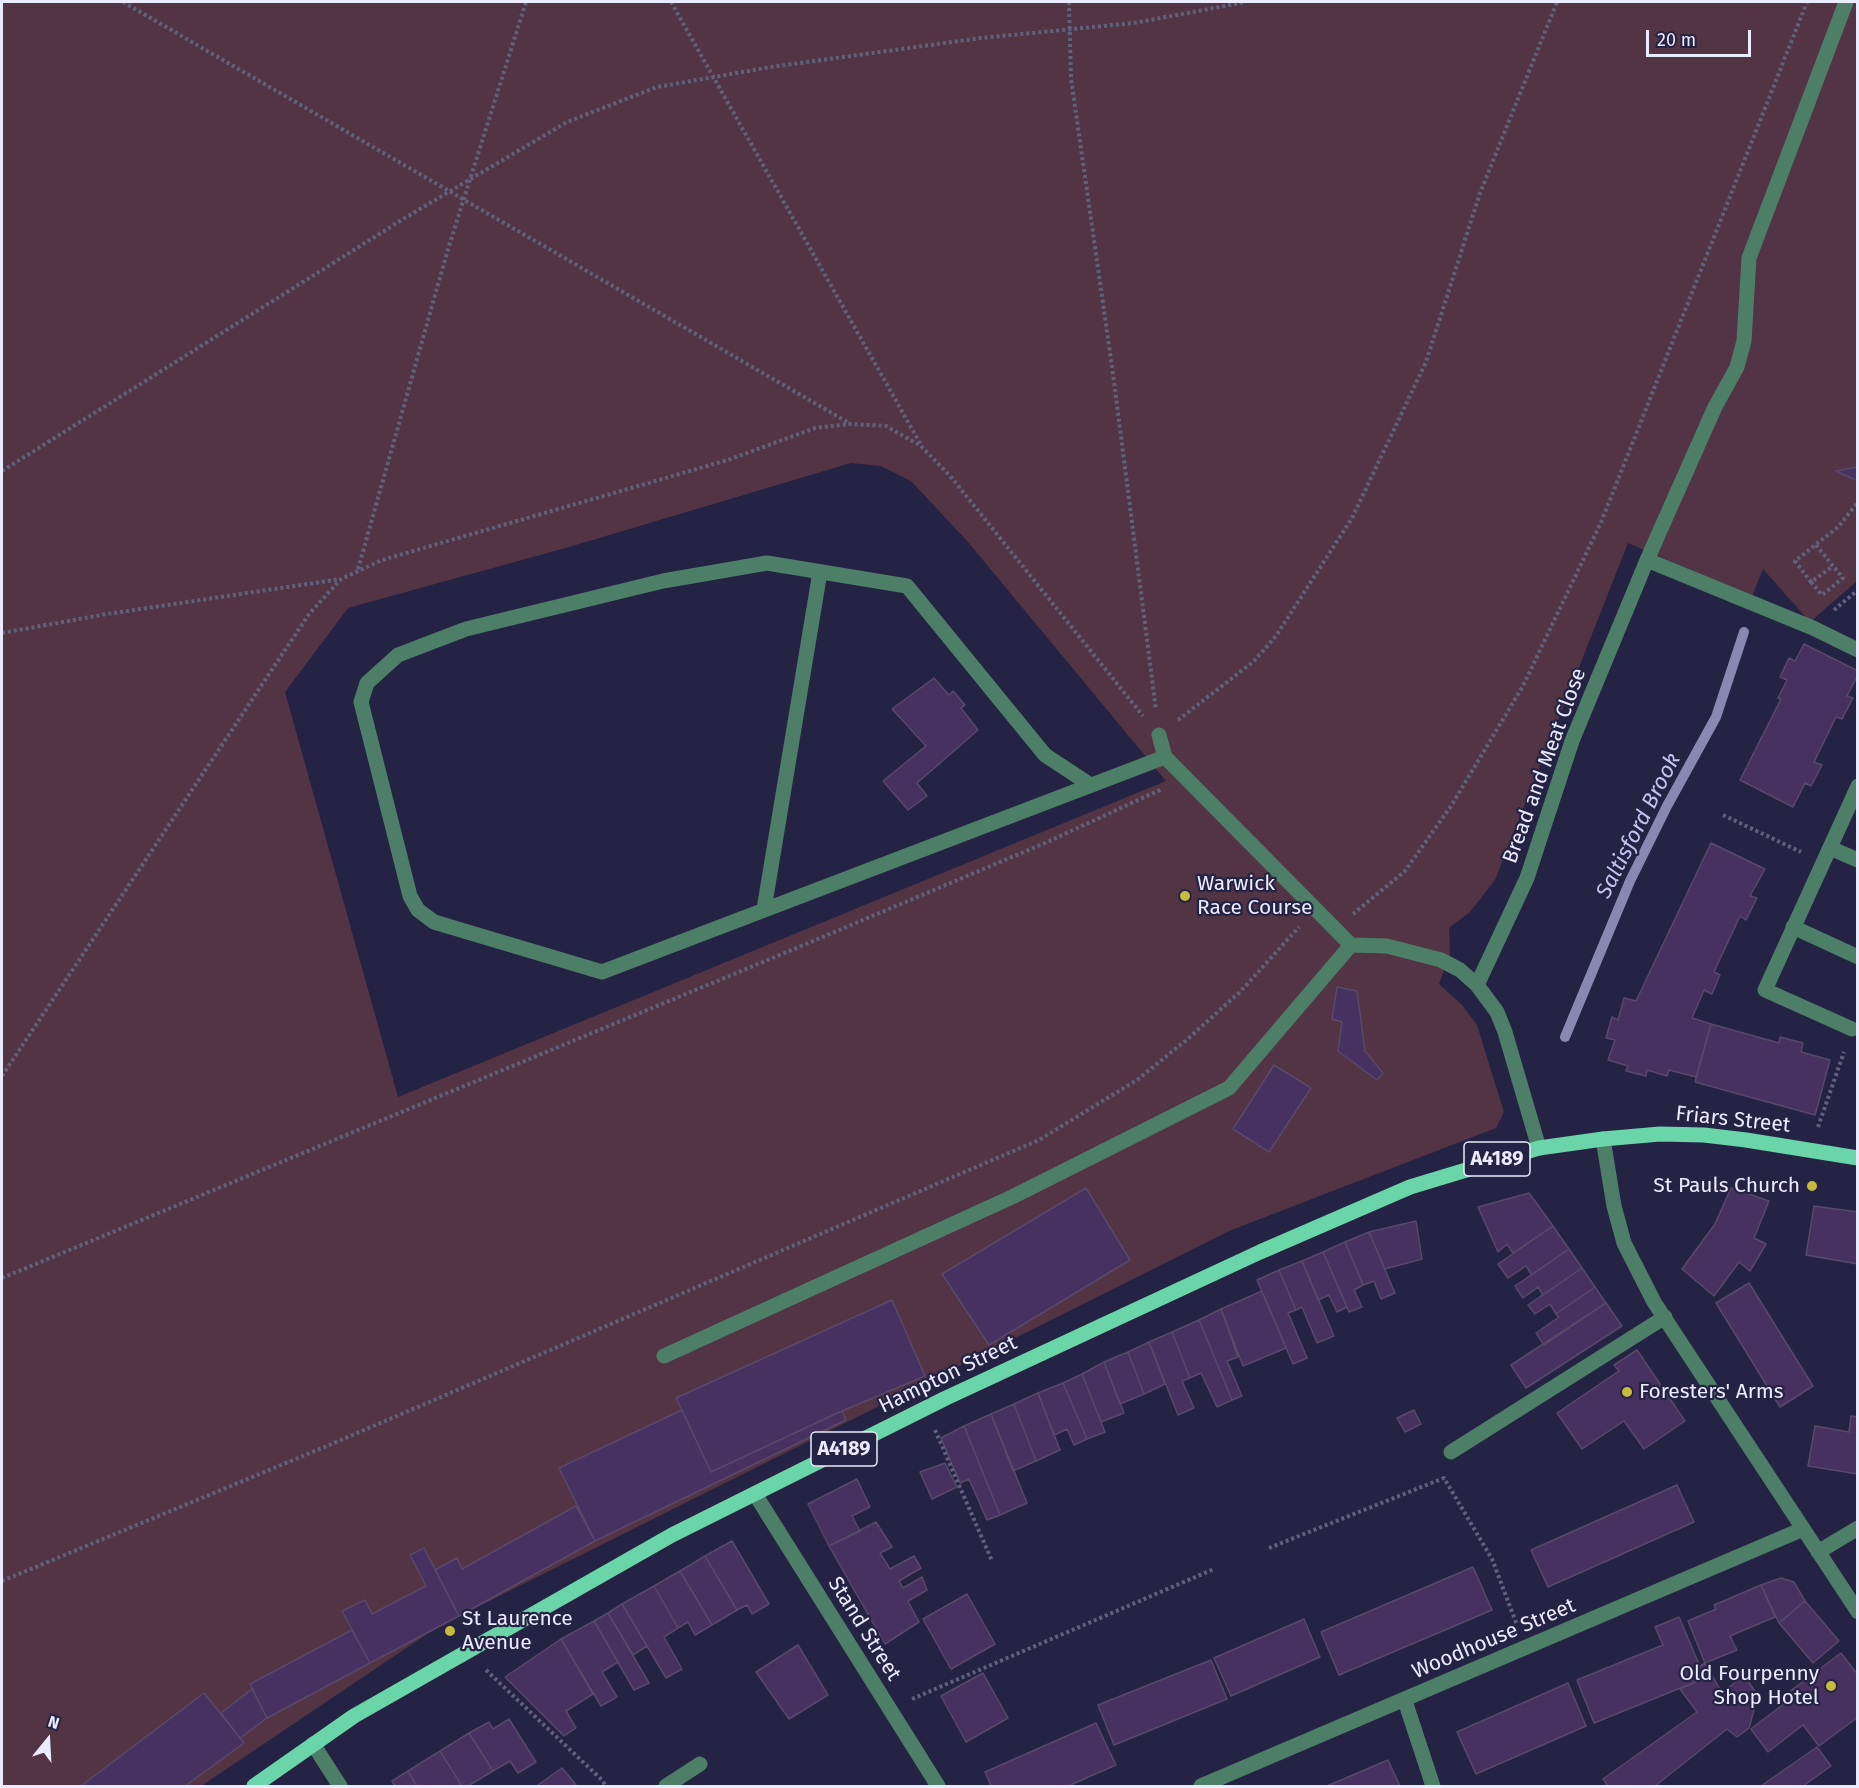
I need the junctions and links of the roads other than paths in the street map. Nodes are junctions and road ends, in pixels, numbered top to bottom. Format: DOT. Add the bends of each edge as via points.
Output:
graph roads {
  1 [pos="1846,2"];
  2 [pos="1647,560"];
  3 [pos="820,572"];
  4 [pos="1857,650"];
  5 [pos="1159,735"];
  6 [pos="1165,757"];
  7 [pos="1089,784"];
  8 [pos="1857,786"];
  9 [pos="1830,848"];
  10 [pos="1857,860"];
  11 [pos="764,909"];
  12 [pos="1793,927"];
  13 [pos="1351,945"];
  14 [pos="1857,957"];
  15 [pos="1478,985"];
  16 [pos="1852,1029"];
  17 [pos="1603,1138"];
  18 [pos="1539,1148"];
  19 [pos="1857,1158"];
  20 [pos="1665,1317"];
  21 [pos="664,1356"];
  22 [pos="1451,1452"];
  23 [pos="754,1494"];
  24 [pos="1857,1528"];
  25 [pos="1803,1529"];
  26 [pos="1818,1552"];
  27 [pos="1857,1612"];
  28 [pos="1405,1701"];
  29 [pos="313,1744"];
  30 [pos="700,1764"];
  31 [pos="254,1786"];
  32 [pos="340,1786"];
  33 [pos="666,1786"];
  34 [pos="938,1786"];
  35 [pos="1201,1786"];
  36 [pos="1433,1786"];
  1 -- 2 [label="street, Bread and Meat Close" via="1749,258 1740,359"];
  2 -- 4 [label="street"];
  2 -- 15 [label="street, Bread and Meat Close" via="1572,741 1527,878"];
  3 -- 7 [label="street" via="907,586 1045,755"];
  3 -- 11 [label="street"];
  3 -- 11 [label="street" via="767,563 663,581 466,629 398,655 367,682 361,702 410,896 418,910 434,922 602,972"];
  5 -- 6 [label="street"];
  6 -- 7 [label="street"];
  6 -- 13 [label="street"];
  7 -- 11 [label="street"];
  8 -- 9 [label="street"];
  9 -- 10 [label="street"];
  9 -- 12 [label="street"];
  12 -- 14 [label="street"];
  12 -- 16 [label="street" via="1765,990"];
  13 -- 15 [label="street" via="1387,946 1442,960"];
  13 -- 21 [label="street" via="1229,1088 1012,1197"];
  15 -- 18 [label="street" via="1497,1012"];
  17 -- 18 [label="main road, Hampton Street / A4189"];
  17 -- 19 [label="main road, Friars Street / A4189" via="1704,1135"];
  17 -- 20 [label="street" via="1624,1243"];
  18 -- 23 [label="main road, Hampton Street / A4189" via="1410,1187 1336,1218 926,1408"];
  20 -- 22 [label="street"];
  20 -- 25 [label="street"];
  23 -- 29 [label="main road, Hampton Street / A4189" via="672,1535 467,1651"];
  23 -- 34 [label="street, Stand Street"];
  24 -- 26 [label="street"];
  25 -- 26 [label="street"];
  25 -- 28 [label="street, Woodhouse Street"];
  26 -- 27 [label="street"];
  28 -- 35 [label="street, Woodhouse Street"];
  28 -- 36 [label="street"];
  29 -- 31 [label="main road, A4189"];
  29 -- 32 [label="street"];
  30 -- 33 [label="street"];
}
